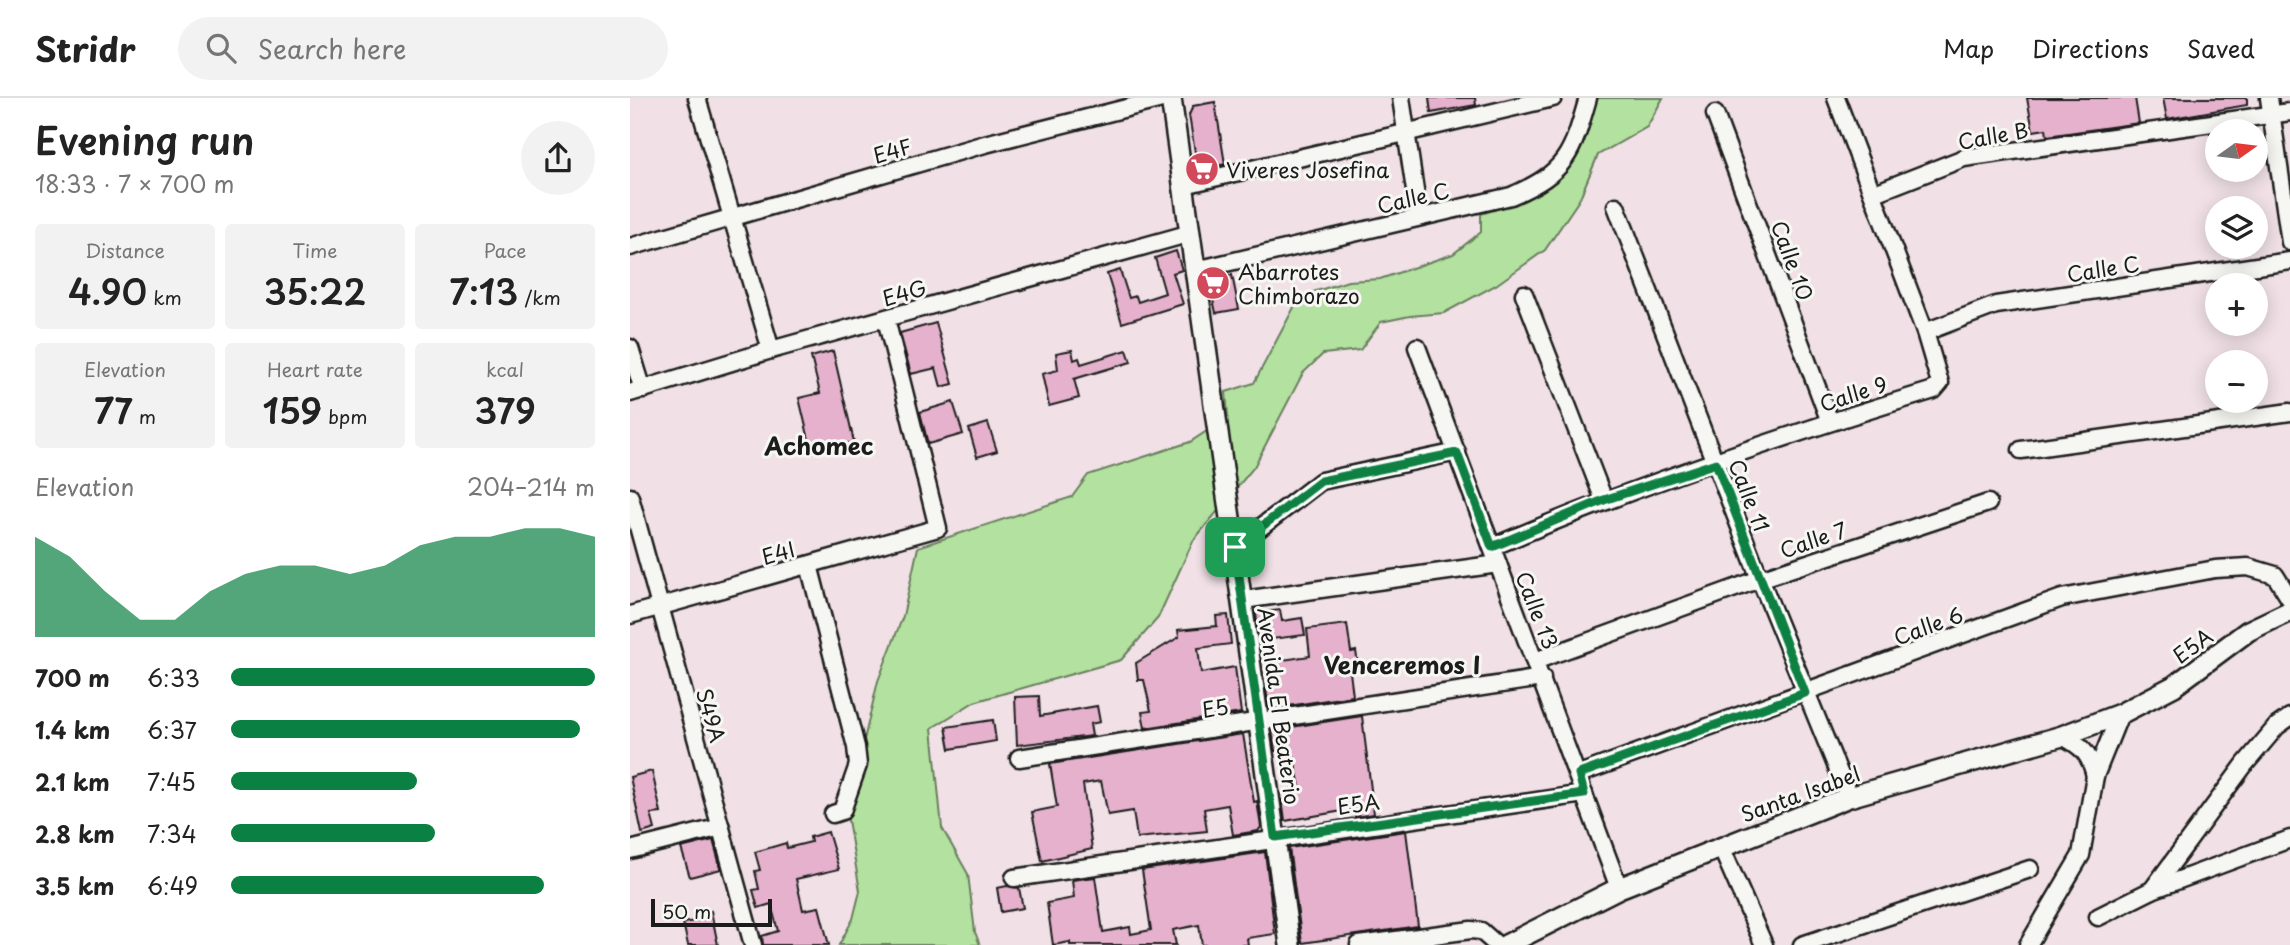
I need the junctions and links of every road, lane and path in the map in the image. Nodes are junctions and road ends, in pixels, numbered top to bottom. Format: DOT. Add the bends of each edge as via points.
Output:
graph roads {
  1 [pos="697,98"];
  2 [pos="1169,98"];
  3 [pos="1401,98"];
  4 [pos="1553,98"];
  5 [pos="1588,98"];
  6 [pos="1836,98"];
  7 [pos="2269,98"];
  8 [pos="2290,112"];
  9 [pos="1715,114"];
  10 [pos="2271,115"];
  11 [pos="1406,133"];
  12 [pos="1184,186"];
  13 [pos="1875,193"];
  14 [pos="1616,206"];
  15 [pos="731,218"];
  16 [pos="1419,218"];
  17 [pos="1191,233"];
  18 [pos="2290,242"];
  19 [pos="630,247"];
  20 [pos="2290,261"];
  21 [pos="1196,270"];
  22 [pos="1524,294"];
  23 [pos="886,319"];
  24 [pos="1926,332"];
  25 [pos="1418,347"];
  26 [pos="630,348"];
  27 [pos="771,350"];
  28 [pos="636,392"];
  29 [pos="2290,412"];
  30 [pos="1830,422"];
  31 [pos="2021,450"];
  32 [pos="1457,453"];
  33 [pos="1716,463"];
  34 [pos="630,497"];
  35 [pos="1604,500"];
  36 [pos="1988,503"];
  37 [pos="1235,547"];
  38 [pos="1492,547"];
  39 [pos="1499,564"];
  40 [pos="809,565"];
  41 [pos="1760,579"];
  42 [pos="2290,599"];
  43 [pos="1243,600"];
  44 [pos="658,608"];
  45 [pos="2290,611"];
  46 [pos="630,615"];
  47 [pos="1535,661"];
  48 [pos="1542,678"];
  49 [pos="1805,693"];
  50 [pos="2120,714"];
  51 [pos="2290,717"];
  52 [pos="1259,721"];
  53 [pos="2062,736"];
  54 [pos="1019,758"];
  55 [pos="1579,774"];
  56 [pos="2095,776"];
  57 [pos="1584,794"];
  58 [pos="1849,797"];
  59 [pos="833,814"];
  60 [pos="721,827"];
  61 [pos="1275,837"];
  62 [pos="2290,839"];
  63 [pos="1721,847"];
  64 [pos="630,850"];
  65 [pos="2030,869"];
  66 [pos="1014,878"];
  67 [pos="1619,888"];
  68 [pos="2152,890"];
  69 [pos="2098,917"];
  70 [pos="753,945"];
  71 [pos="1290,945"];
  72 [pos="1359,945"];
  73 [pos="1497,945"];
  74 [pos="1506,945"];
  75 [pos="1764,945"];
  76 [pos="1802,945"];
  77 [pos="2028,945"];
  1 -- 15 [label="street"];
  2 -- 12 [label="street, Avenida El Beaterio"];
  2 -- 15 [label="street, E4F" via="985,144"];
  3 -- 11 [label="street"];
  4 -- 11 [label="street"];
  5 -- 16 [label="street, Calle C" via="1574,147 1542,183 1511,196"];
  6 -- 13 [label="street, Calle 9"];
  7 -- 10 [label="street"];
  8 -- 10 [label="street, Calle B"];
  9 -- 30 [label="street, Calle 10"];
  10 -- 13 [label="street, Calle B" via="1964,158"];
  10 -- 18 [label="street"];
  11 -- 12 [label="street"];
  11 -- 16 [label="street"];
  12 -- 17 [label="street, Avenida El Beaterio"];
  13 -- 24 [label="street, Calle 9"];
  14 -- 33 [label="street, Calle 11"];
  15 -- 19 [label="street, E4F"];
  15 -- 27 [label="street"];
  16 -- 21 [label="street, Calle C"];
  17 -- 21 [label="street, Avenida El Beaterio"];
  17 -- 23 [label="street, E4G"];
  20 -- 24 [label="street, Calle C" via="1996,306"];
  21 -- 37 [label="street, Avenida El Beaterio"];
  22 -- 35 [label="street"];
  23 -- 27 [label="street, E4G"];
  23 -- 40 [label="street, E4I" via="938,528"];
  24 -- 30 [label="street, Calle 9" via="1940,383 1934,390"];
  25 -- 32 [label="street, Calle 13"];
  26 -- 28 [label="street"];
  27 -- 28 [label="street, E4G"];
  29 -- 31 [label="street"];
  30 -- 33 [label="street, Calle 9"];
  32 -- 37 [label="street" via="1321,481"];
  32 -- 38 [label="street, Calle 13"];
  33 -- 35 [label="street, Calle 9"];
  33 -- 41 [label="street, Calle 11"];
  34 -- 44 [label="street, S49A"];
  35 -- 38 [label="street, Calle 9"];
  36 -- 41 [label="street, Calle 7"];
  37 -- 43 [label="street, Avenida El Beaterio"];
  38 -- 39 [label="street, Calle 13"];
  39 -- 43 [label="street"];
  39 -- 47 [label="street, Calle 13"];
  40 -- 44 [label="street, E4I"];
  40 -- 59 [label="street" via="858,765 842,811"];
  41 -- 47 [label="street, Calle 7"];
  41 -- 49 [label="street, Calle 11"];
  42 -- 49 [label="street, Calle 6" via="2275,575 2248,567 2062,598"];
  43 -- 52 [label="street, Avenida El Beaterio"];
  44 -- 46 [label="street, E4I"];
  44 -- 60 [label="street, S49A"];
  45 -- 50 [label="street, E5A" via="2248,631 2174,687"];
  47 -- 48 [label="street, Calle 13"];
  48 -- 52 [label="street, E5"];
  48 -- 55 [label="street, Calle 13"];
  49 -- 55 [label="street, Calle 6"];
  49 -- 58 [label="street, Calle 11"];
  50 -- 53 [label="street, Santa Isabel"];
  50 -- 56 [label="street"];
  51 -- 68 [label="street" via="2245,764"];
  52 -- 54 [label="street, E5"];
  52 -- 61 [label="street, Avenida El Beaterio"];
  53 -- 56 [label="street" via="2091,757"];
  53 -- 58 [label="street, Santa Isabel"];
  55 -- 57 [label="street, Calle 13"];
  56 -- 77 [label="street" via="2081,855"];
  57 -- 61 [label="street, E5A"];
  57 -- 67 [label="street, Calle 13"];
  58 -- 63 [label="street, Santa Isabel"];
  60 -- 64 [label="street"];
  60 -- 70 [label="street, S49A"];
  61 -- 66 [label="street, E5A"];
  61 -- 71 [label="street, Avenida El Beaterio"];
  62 -- 68 [label="street"];
  63 -- 67 [label="street, Santa Isabel"];
  63 -- 75 [label="street"];
  65 -- 76 [label="street"];
  67 -- 74 [label="street, Santa Isabel"];
  68 -- 69 [label="street"];
  72 -- 73 [label="street" via="1471,930 1481,931"];
}
